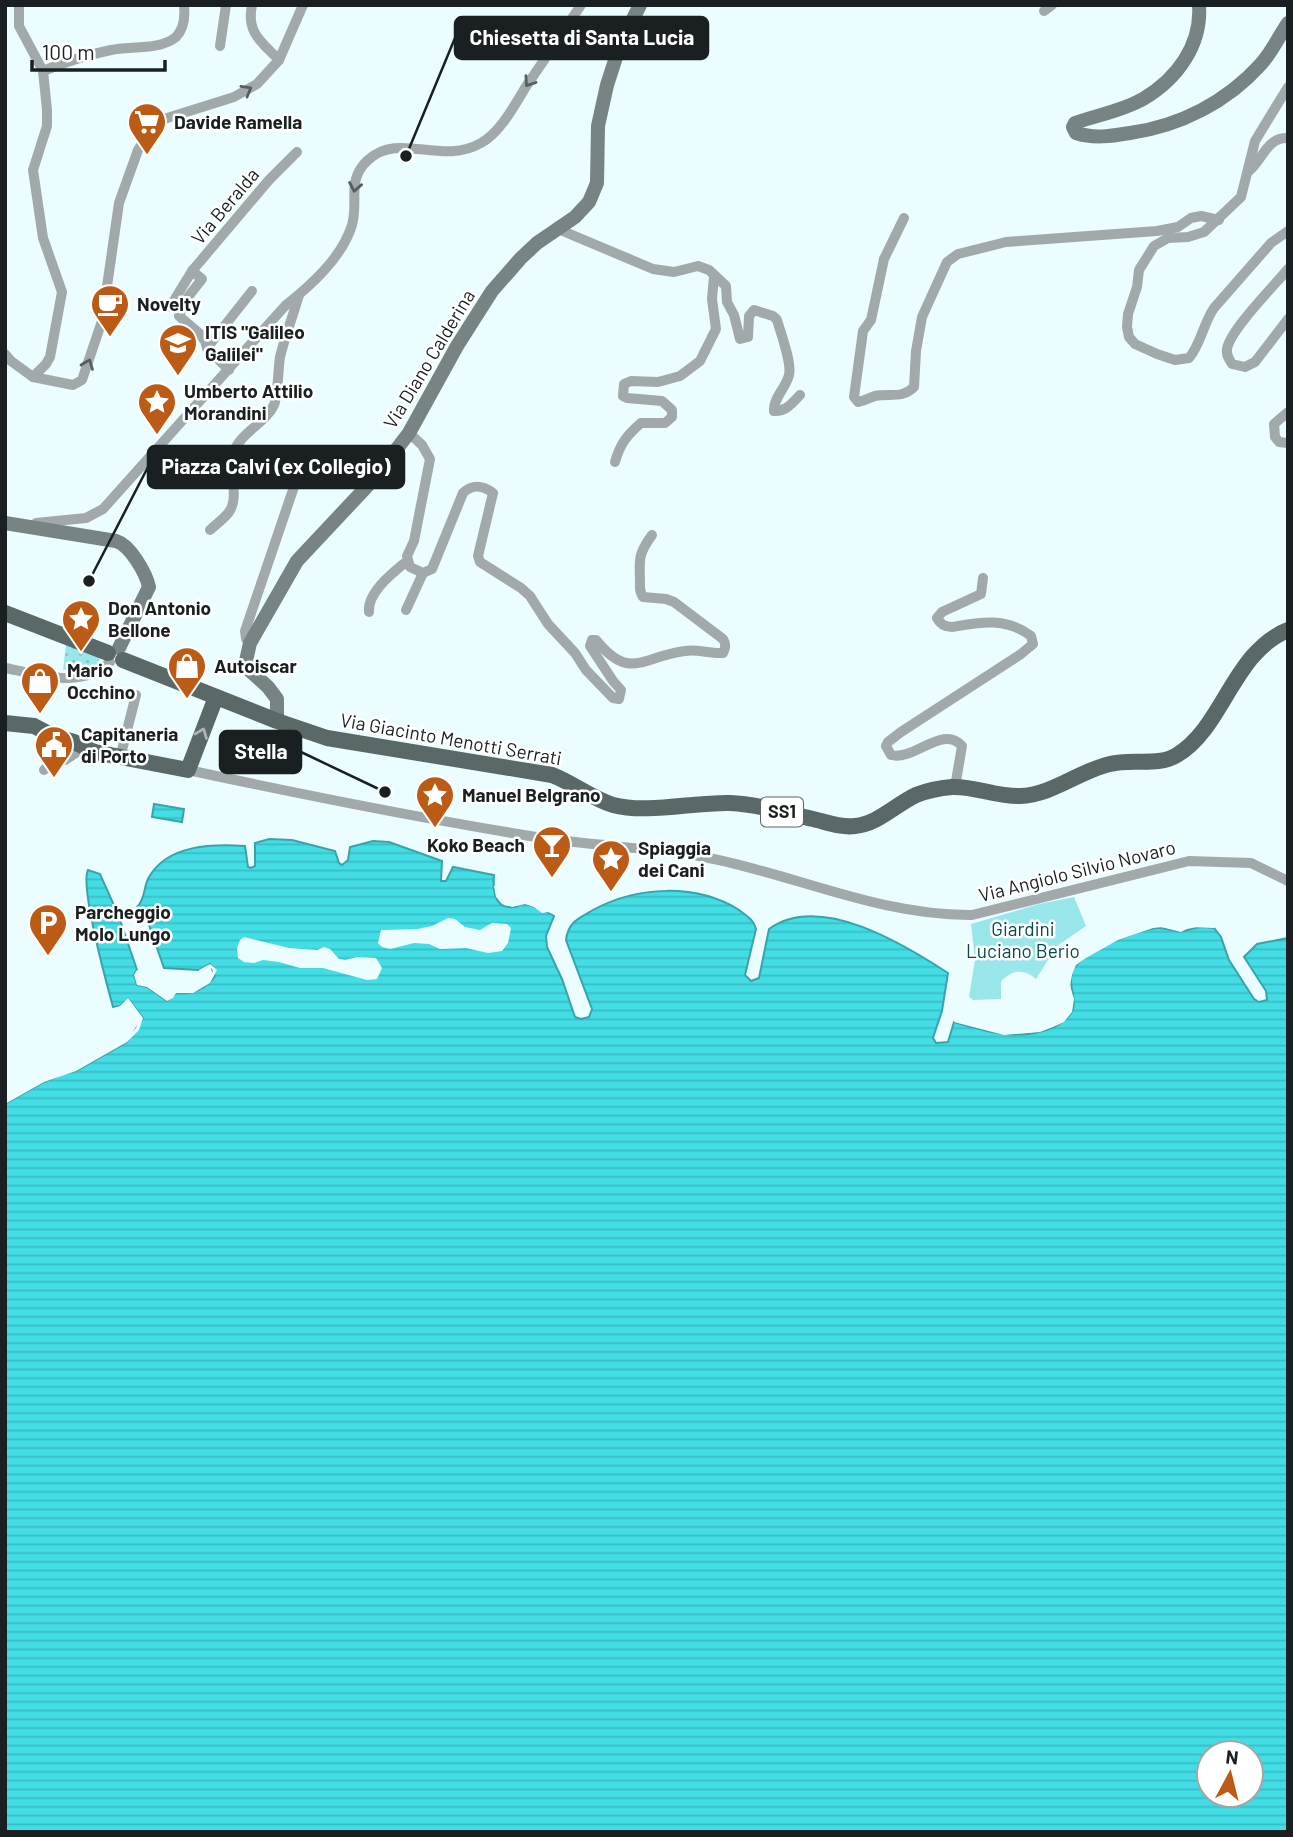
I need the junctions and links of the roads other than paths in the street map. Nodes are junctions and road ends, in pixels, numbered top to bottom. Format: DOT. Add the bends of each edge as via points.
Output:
graph roads {
  1 [pos="19,5"];
  2 [pos="184,5"];
  3 [pos="226,5"];
  4 [pos="252,5"];
  5 [pos="303,5"];
  6 [pos="581,5"];
  7 [pos="640,5"];
  8 [pos="1199,5"];
  9 [pos="1288,23"];
  10 [pos="220,46"];
  11 [pos="279,61"];
  12 [pos="43,71"];
  13 [pos="1288,87"];
  14 [pos="1288,138"];
  15 [pos="297,152"];
  16 [pos="1248,172"];
  17 [pos="904,218"];
  18 [pos="1219,220"];
  19 [pos="558,229"];
  20 [pos="1288,231"];
  21 [pos="1288,269"];
  22 [pos="192,271"];
  23 [pos="715,277"];
  24 [pos="252,291"];
  25 [pos="299,295"];
  26 [pos="170,307"];
  27 [pos="1288,320"];
  28 [pos="206,348"];
  29 [pos="5,354"];
  30 [pos="229,370"];
  31 [pos="37,374"];
  32 [pos="800,395"];
  33 [pos="1288,412"];
  34 [pos="409,433"];
  35 [pos="1288,443"];
  36 [pos="615,462"];
  37 [pos="297,478"];
  38 [pos="5,523"];
  39 [pos="27,526"];
  40 [pos="210,530"];
  41 [pos="652,535"];
  42 [pos="407,561"];
  43 [pos="423,573"];
  44 [pos="983,578"];
  45 [pos="407,611"];
  46 [pos="5,612"];
  47 [pos="369,612"];
  48 [pos="1288,630"];
  49 [pos="250,643"];
  50 [pos="115,656"];
  51 [pos="5,667"];
  52 [pos="136,695"];
  53 [pos="216,696"];
  54 [pos="276,721"];
  55 [pos="5,723"];
  56 [pos="53,737"];
  57 [pos="85,747"];
  58 [pos="120,758"];
  59 [pos="53,761"];
  60 [pos="44,770"];
  61 [pos="188,770"];
  62 [pos="955,787"];
  63 [pos="1288,881"];
  1 -- 12 [label="street" via="19,26"];
  2 -- 12 [label="street" via="185,15 175,38 68,60"];
  3 -- 10 [label="street"];
  4 -- 11 [label="street" via="251,29"];
  5 -- 11 [label="street"];
  6 -- 25 [label="street, one-way" via="488,139 446,152 395,147 369,159 355,182 350,229 319,278"];
  7 -- 19 [label="main road, Via Diano Calderina" via="607,85 598,126 597,183 589,202"];
  8 -- 9 [label="main road" via="1194,45 1179,70 1142,99 1075,123 1076,133 1104,137 1143,131 1199,114 1264,62"];
  31 -- 11 [label="street, one-way" via="73,385 82,380 102,321 119,203 133,161 149,133 164,119 249,89"];
  12 -- 31 [label="street" via="47,126 36,157 34,183 43,238 62,292 50,357"];
  13 -- 16 [label="street" via="1255,141"];
  14 -- 16 [label="street" via="1271,141"];
  15 -- 22 [label="street, Via Beralda"];
  16 -- 18 [label="street" via="1241,197"];
  17 -- 18 [label="street" via="884,259 871,320 863,331 854,397 858,402 906,394 914,387 922,317 947,262 958,254 1006,242 1157,231 1201,216"];
  18 -- 20 [label="street" via="1204,232 1168,238 1154,246 1139,271 1128,314 1126,327 1135,344 1175,360 1189,358 1214,308 1271,243"];
  19 -- 23 [label="street" via="653,269 674,272 698,265"];
  19 -- 34 [label="main road, Via Diano Calderina" via="521,258 492,291"];
  21 -- 27 [label="street" via="1234,333 1227,347 1233,364 1245,368 1255,362"];
  22 -- 26 [label="street"];
  22 -- 28 [label="street, Via Beralda" via="202,279 179,316 198,332"];
  23 -- 32 [label="street" via="726,286 740,339 748,337 749,316 754,310 777,320 790,372 775,411 789,407"];
  23 -- 36 [label="street" via="716,329 701,361 680,376 624,384 623,396 662,401 672,410 672,417 665,423 641,423 625,437"];
  24 -- 28 [label="street"];
  25 -- 30 [label="street"];
  25 -- 40 [label="street" via="280,359 274,404 233,454 234,504"];
  28 -- 30 [label="street, Via Beralda"];
  29 -- 31 [label="street"];
  30 -- 39 [label="street" via="103,509 86,518"];
  33 -- 35 [label="street" via="1274,424 1275,437"];
  34 -- 42 [label="street" via="430,458"];
  34 -- 49 [label="main road, Via Diano Calderina" via="372,481 297,561"];
  37 -- 49 [label="street" via="245,631"];
  38 -- 39 [label="main road"];
  39 -- 50 [label="main road" via="125,545 149,587"];
  41 -- 43 [label="street" via="638,560 643,597 674,602 723,639 725,649 723,653 665,653 643,664 626,663 610,657 592,640 590,646 599,662 621,690 619,698 613,698 586,670 530,596 478,558 493,493 487,489 470,487 463,494 434,565"];
  42 -- 43 [label="street"];
  42 -- 47 [label="street" via="376,592"];
  43 -- 45 [label="street"];
  44 -- 62 [label="street" via="981,594 942,612 939,622 946,627 986,621 1009,624 1031,636 1033,644 886,746 891,755 902,756 943,739 956,740 962,746"];
  46 -- 50 [label="main road, SS1"];
  48 -- 62 [label="main road, Via Giacinto Menotti Serrati / SS1" via="1262,645 1199,735 1174,757 1112,763 1044,792 1022,796"];
  49 -- 54 [label="main road" via="248,669 277,699"];
  50 -- 51 [label="street" via="88,676 50,678"];
  50 -- 53 [label="main road, Via Giacinto Menotti Serrati / SS1"];
  52 -- 58 [label="street"];
  53 -- 54 [label="main road, Via Giacinto Menotti Serrati / SS1"];
  61 -- 53 [label="main road, one-way"];
  54 -- 62 [label="main road, Via Giacinto Menotti Serrati / SS1" via="327,738 552,775 616,806 731,803 855,827 917,795"];
  55 -- 56 [label="main road" via="34,726"];
  56 -- 57 [label="main road"];
  56 -- 59 [label="street"];
  57 -- 58 [label="main road"];
  57 -- 59 [label="street" via="65,760"];
  58 -- 61 [label="main road"];
  59 -- 60 [label="street"];
  61 -- 63 [label="street, Via Angiolo Silvio Novaro" via="538,837 705,857 939,915 972,915 1189,861 1251,863"];
}
